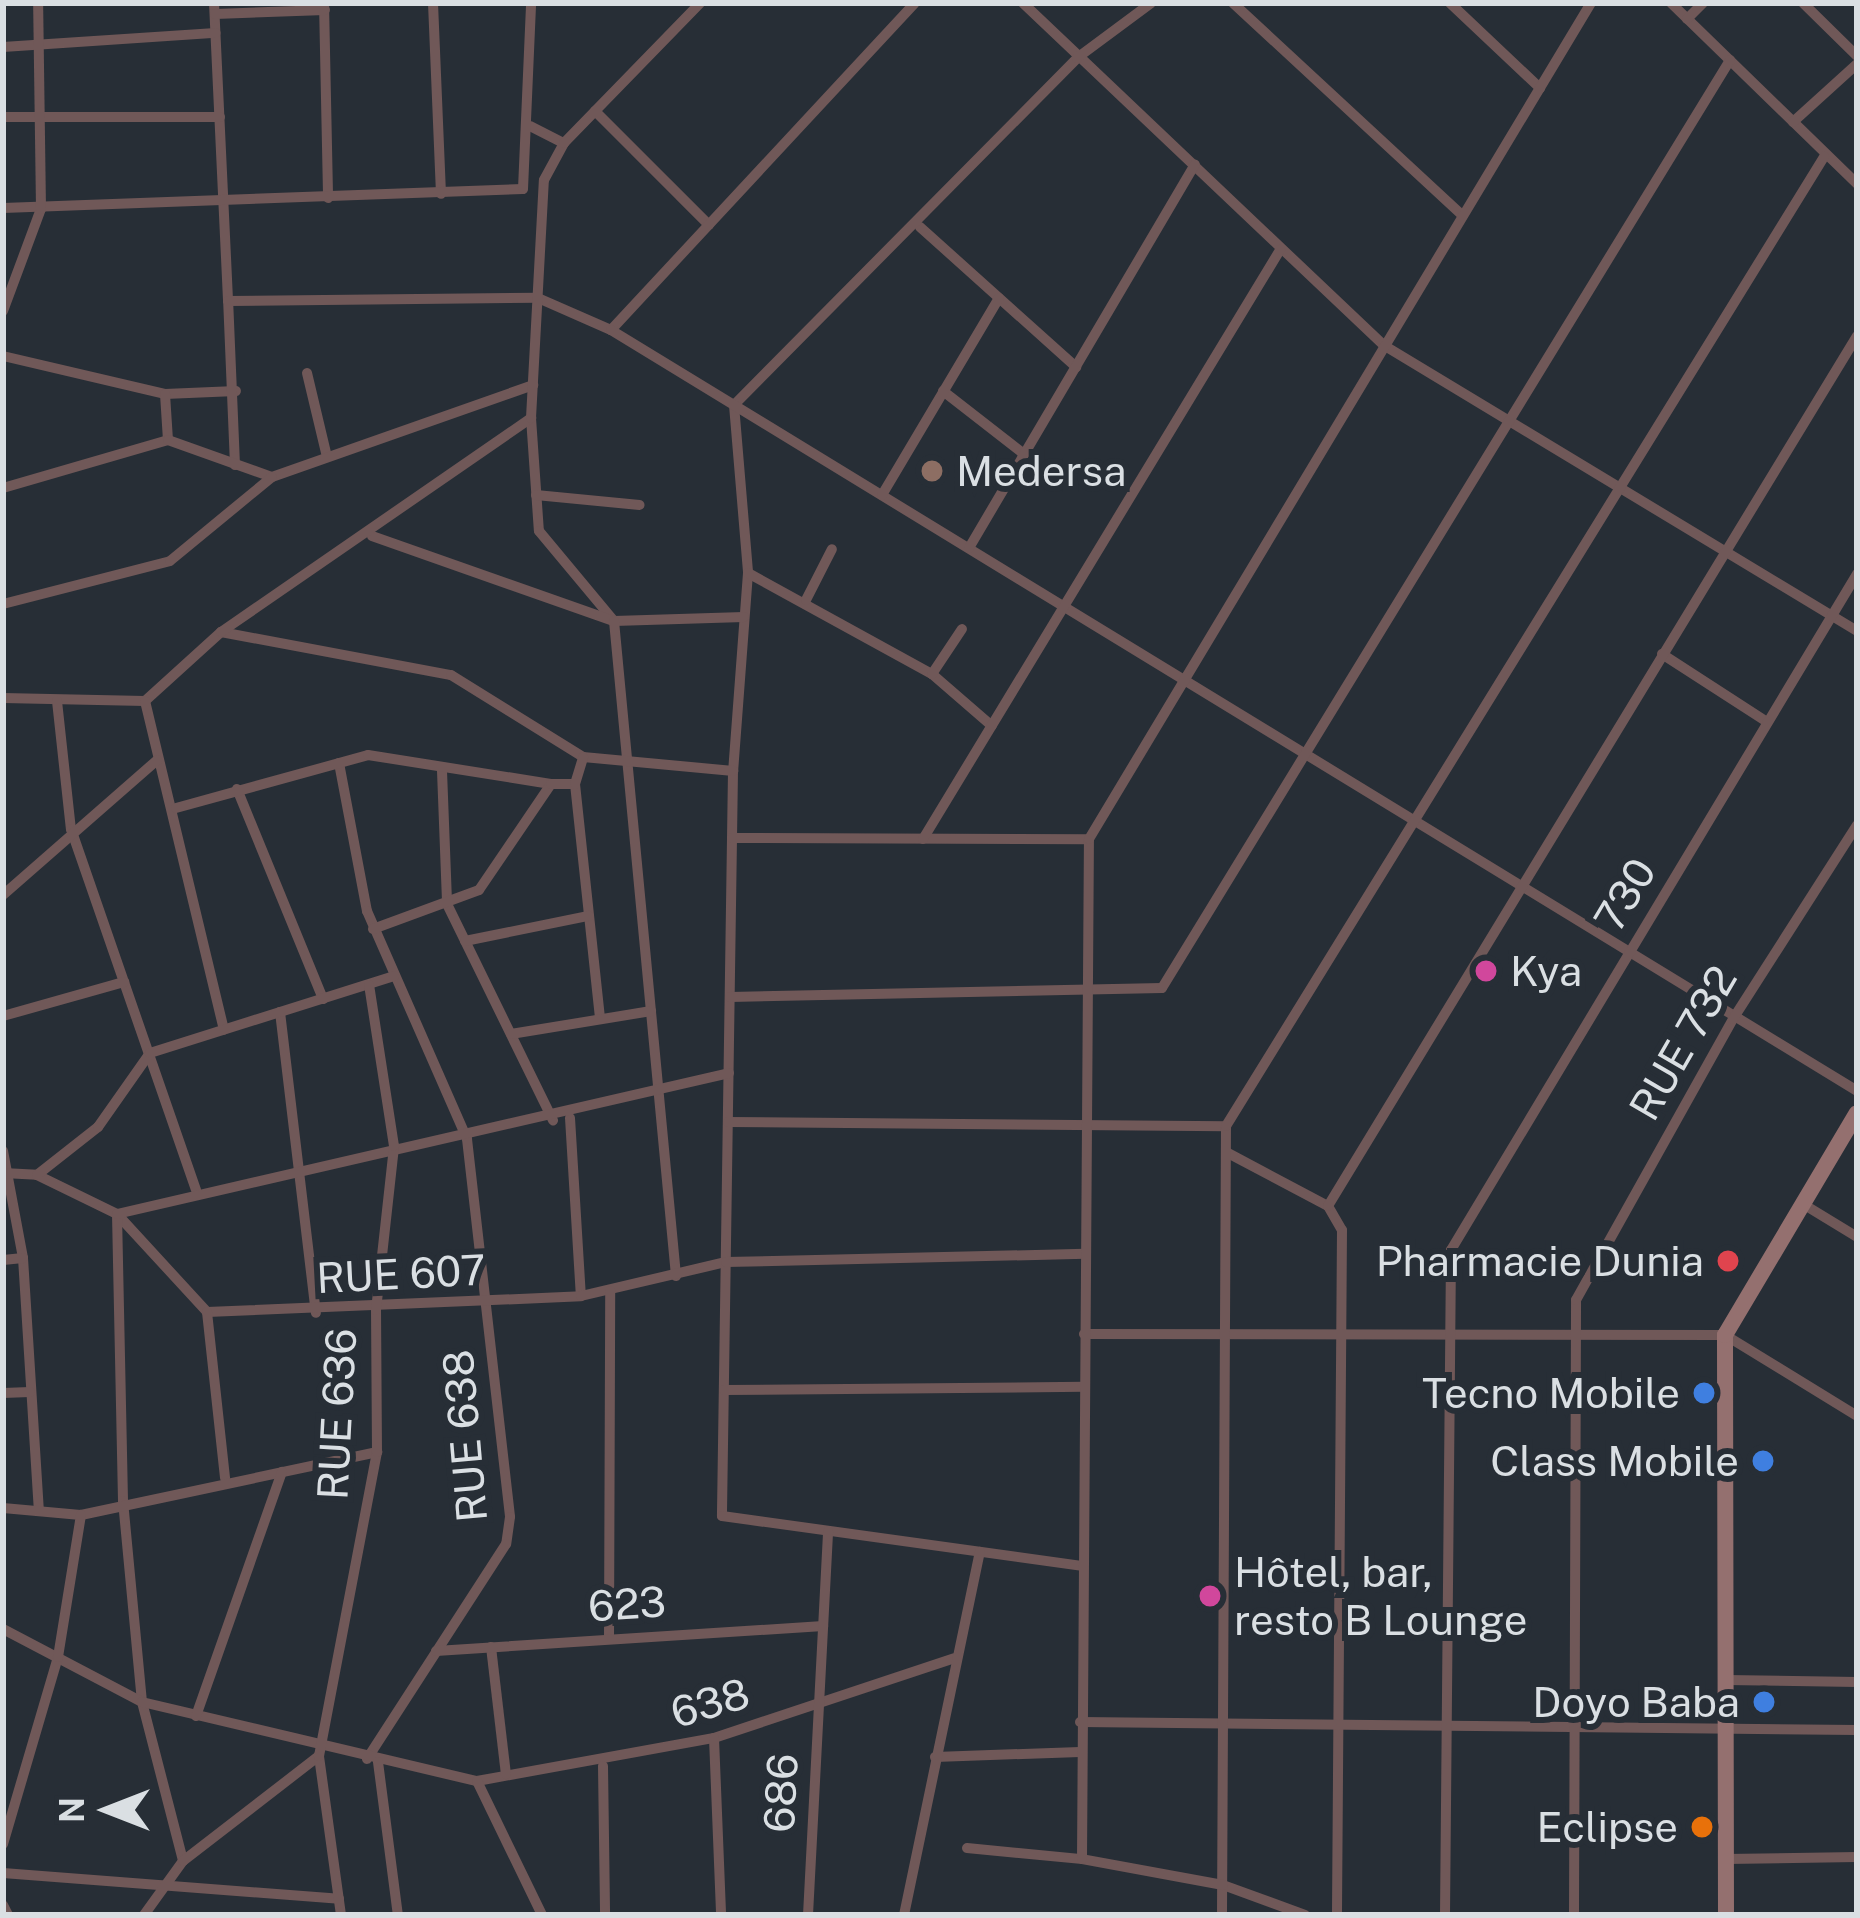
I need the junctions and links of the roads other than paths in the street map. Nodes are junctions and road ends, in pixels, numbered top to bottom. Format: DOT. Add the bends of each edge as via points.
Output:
graph roads {
  1 [pos="38,3"];
  2 [pos="433,3"];
  3 [pos="700,3"];
  4 [pos="915,3"];
  5 [pos="1023,3"];
  6 [pos="1151,3"];
  7 [pos="1233,3"];
  8 [pos="1450,3"];
  9 [pos="1591,3"];
  10 [pos="1671,3"];
  11 [pos="1703,3"];
  12 [pos="1803,3"];
  13 [pos="534,6"];
  14 [pos="325,7"];
  15 [pos="215,9"];
  16 [pos="1687,19"];
  17 [pos="216,33"];
  18 [pos="41,44"];
  19 [pos="3,47"];
  20 [pos="1077,58"];
  21 [pos="1730,60"];
  22 [pos="1857,60"];
  23 [pos="1540,88"];
  24 [pos="595,111"];
  25 [pos="3,117"];
  26 [pos="42,118"];
  27 [pos="220,118"];
  28 [pos="1793,122"];
  29 [pos="530,125"];
  30 [pos="564,143"];
  31 [pos="1824,157"];
  32 [pos="1195,165"];
  33 [pos="1857,184"];
  34 [pos="441,194"];
  35 [pos="328,198"];
  36 [pos="223,202"];
  37 [pos="3,208"];
  38 [pos="41,209"];
  39 [pos="1463,216"];
  40 [pos="710,225"];
  41 [pos="920,226"];
  42 [pos="1280,250"];
  43 [pos="538,298"];
  44 [pos="999,298"];
  45 [pos="227,302"];
  46 [pos="3,311"];
  47 [pos="611,330"];
  48 [pos="1857,336"];
  49 [pos="1385,346"];
  50 [pos="3,356"];
  51 [pos="1076,367"];
  52 [pos="307,373"];
  53 [pos="533,385"];
  54 [pos="236,391"];
  55 [pos="943,392"];
  56 [pos="165,394"];
  57 [pos="734,405"];
  58 [pos="531,418"];
  59 [pos="1509,423"];
  60 [pos="168,440"];
  61 [pos="1024,454"];
  62 [pos="327,457"];
  63 [pos="236,464"];
  64 [pos="272,477"];
  65 [pos="3,488"];
  66 [pos="1620,488"];
  67 [pos="536,495"];
  68 [pos="882,495"];
  69 [pos="640,505"];
  70 [pos="372,536"];
  71 [pos="969,548"];
  72 [pos="832,549"];
  73 [pos="1725,551"];
  74 [pos="748,573"];
  75 [pos="1857,574"];
  76 [pos="806,600"];
  77 [pos="3,604"];
  78 [pos="1064,606"];
  79 [pos="1831,615"];
  80 [pos="744,617"];
  81 [pos="614,621"];
  82 [pos="962,629"];
  83 [pos="1857,631"];
  84 [pos="221,632"];
  85 [pos="1662,654"];
  86 [pos="932,674"];
  87 [pos="1185,680"];
  88 [pos="3,698"];
  89 [pos="57,701"];
  90 [pos="145,701"];
  91 [pos="1767,722"];
  92 [pos="992,726"];
  93 [pos="1306,754"];
  94 [pos="583,757"];
  95 [pos="157,760"];
  96 [pos="339,763"];
  97 [pos="633,769"];
  98 [pos="442,771"];
  99 [pos="733,771"];
  100 [pos="551,784"];
  101 [pos="575,784"];
  102 [pos="237,789"];
  103 [pos="176,808"];
  104 [pos="1414,820"];
  105 [pos="1857,825"];
  106 [pos="71,829"];
  107 [pos="732,838"];
  108 [pos="923,838"];
  109 [pos="1089,839"];
  110 [pos="1522,886"];
  111 [pos="5,890"];
  112 [pos="447,904"];
  113 [pos="588,916"];
  114 [pos="373,928"];
  115 [pos="465,941"];
  116 [pos="1630,952"];
  117 [pos="394,976"];
  118 [pos="124,982"];
  119 [pos="369,985"];
  120 [pos="730,997"];
  121 [pos="1088,997"];
  122 [pos="323,999"];
  123 [pos="651,1011"];
  124 [pos="280,1012"];
  125 [pos="3,1016"];
  126 [pos="600,1017"];
  127 [pos="1732,1019"];
  128 [pos="224,1030"];
  129 [pos="511,1034"];
  130 [pos="150,1053"];
  131 [pos="729,1072"];
  132 [pos="1857,1091"];
  133 [pos="658,1096"];
  134 [pos="1857,1113"];
  135 [pos="570,1118"];
  136 [pos="553,1120"];
  137 [pos="728,1121"];
  138 [pos="1087,1124"];
  139 [pos="1226,1126"];
  140 [pos="467,1139"];
  141 [pos="394,1146"];
  142 [pos="3,1151"];
  143 [pos="1226,1151"];
  144 [pos="296,1166"];
  145 [pos="8,1174"];
  146 [pos="37,1175"];
  147 [pos="196,1190"];
  148 [pos="1803,1204"];
  149 [pos="1328,1206"];
  150 [pos="117,1214"];
  151 [pos="1857,1238"];
  152 [pos="1085,1254"];
  153 [pos="23,1258"];
  154 [pos="3,1259"];
  155 [pos="726,1262"];
  156 [pos="676,1276"];
  157 [pos="610,1291"];
  158 [pos="581,1296"];
  159 [pos="486,1304"];
  160 [pos="376,1310"];
  161 [pos="208,1312"];
  162 [pos="316,1313"];
  163 [pos="1084,1334"];
  164 [pos="1226,1334"];
  165 [pos="1340,1334"];
  166 [pos="1450,1334"];
  167 [pos="1576,1334"];
  168 [pos="1725,1335"];
  169 [pos="1084,1387"];
  170 [pos="724,1390"];
  171 [pos="31,1392"];
  172 [pos="3,1393"];
  173 [pos="1857,1416"];
  174 [pos="377,1452"];
  175 [pos="282,1472"];
  176 [pos="225,1478"];
  177 [pos="123,1501"];
  178 [pos="3,1508"];
  179 [pos="39,1510"];
  180 [pos="81,1515"];
  181 [pos="828,1532"];
  182 [pos="980,1552"];
  183 [pos="1082,1566"];
  184 [pos="824,1626"];
  185 [pos="3,1630"];
  186 [pos="609,1637"];
  187 [pos="491,1647"];
  188 [pos="436,1652"];
  189 [pos="58,1657"];
  190 [pos="954,1658"];
  191 [pos="1726,1680"];
  192 [pos="1857,1682"];
  193 [pos="142,1702"];
  194 [pos="820,1706"];
  195 [pos="196,1716"];
  196 [pos="1080,1722"];
  197 [pos="1225,1724"];
  198 [pos="1338,1724"];
  199 [pos="1447,1726"];
  200 [pos="1575,1727"];
  201 [pos="1725,1729"];
  202 [pos="1857,1730"];
  203 [pos="714,1738"];
  204 [pos="321,1752"];
  205 [pos="1080,1752"];
  206 [pos="935,1757"];
  207 [pos="373,1761"];
  208 [pos="604,1766"];
  209 [pos="506,1774"];
  210 [pos="477,1781"];
  211 [pos="3,1844"];
  212 [pos="967,1848"];
  213 [pos="1857,1857"];
  214 [pos="1082,1859"];
  215 [pos="1726,1859"];
  216 [pos="183,1861"];
  217 [pos="3,1873"];
  218 [pos="1223,1885"];
  219 [pos="163,1888"];
  220 [pos="339,1898"];
  221 [pos="3,1906"];
  222 [pos="8,1915"];
  223 [pos="144,1915"];
  224 [pos="341,1915"];
  225 [pos="398,1915"];
  226 [pos="542,1915"];
  227 [pos="605,1915"];
  228 [pos="721,1915"];
  229 [pos="808,1915"];
  230 [pos="904,1915"];
  231 [pos="1222,1915"];
  232 [pos="1305,1915"];
  233 [pos="1337,1915"];
  234 [pos="1445,1915"];
  235 [pos="1574,1915"];
  236 [pos="1726,1915"];
  1 -- 18 [label="street"];
  2 -- 34 [label="street"];
  3 -- 24 [label="street"];
  4 -- 40 [label="street"];
  5 -- 20 [label="street"];
  6 -- 20 [label="street"];
  7 -- 39 [label="street"];
  8 -- 23 [label="street"];
  9 -- 23 [label="street"];
  10 -- 16 [label="street"];
  11 -- 16 [label="street"];
  12 -- 22 [label="street"];
  13 -- 29 [label="street"];
  14 -- 15 [label="street"];
  14 -- 35 [label="street"];
  15 -- 17 [label="street"];
  16 -- 21 [label="street"];
  17 -- 18 [label="street"];
  17 -- 27 [label="street"];
  18 -- 19 [label="street"];
  18 -- 26 [label="street"];
  20 -- 32 [label="street"];
  20 -- 41 [label="street"];
  21 -- 28 [label="street"];
  21 -- 59 [label="street"];
  22 -- 28 [label="street"];
  23 -- 39 [label="street"];
  24 -- 30 [label="street"];
  24 -- 40 [label="street"];
  25 -- 26 [label="street"];
  26 -- 27 [label="street"];
  26 -- 38 [label="street"];
  27 -- 36 [label="street"];
  28 -- 31 [label="street"];
  29 -- 30 [label="street"];
  29 -- 34 [label="street" via="523,189"];
  30 -- 43 [label="street" via="544,181"];
  31 -- 33 [label="street"];
  31 -- 66 [label="street"];
  32 -- 42 [label="street"];
  32 -- 51 [label="street"];
  34 -- 35 [label="street"];
  35 -- 36 [label="street"];
  36 -- 38 [label="street"];
  36 -- 45 [label="street"];
  37 -- 38 [label="street"];
  38 -- 46 [label="street"];
  39 -- 49 [label="street"];
  40 -- 47 [label="street"];
  41 -- 44 [label="street"];
  41 -- 57 [label="street"];
  42 -- 49 [label="street"];
  42 -- 78 [label="street"];
  43 -- 45 [label="street"];
  43 -- 47 [label="street"];
  43 -- 53 [label="street"];
  44 -- 51 [label="street"];
  44 -- 55 [label="street"];
  45 -- 54 [label="street"];
  47 -- 57 [label="street"];
  48 -- 73 [label="street"];
  49 -- 59 [label="street"];
  49 -- 87 [label="street"];
  50 -- 56 [label="street"];
  51 -- 61 [label="street"];
  52 -- 62 [label="street"];
  53 -- 58 [label="street"];
  53 -- 62 [label="street"];
  54 -- 56 [label="street"];
  54 -- 63 [label="street"];
  55 -- 61 [label="street"];
  55 -- 68 [label="street"];
  56 -- 60 [label="street"];
  57 -- 68 [label="street"];
  57 -- 74 [label="street"];
  58 -- 67 [label="street"];
  58 -- 70 [label="street"];
  59 -- 66 [label="street"];
  59 -- 93 [label="street"];
  60 -- 63 [label="street"];
  60 -- 65 [label="street"];
  61 -- 71 [label="street"];
  62 -- 64 [label="street"];
  63 -- 64 [label="street"];
  64 -- 77 [label="street" via="170,561"];
  66 -- 73 [label="street"];
  66 -- 104 [label="street"];
  67 -- 69 [label="street"];
  67 -- 81 [label="street" via="553,553"];
  68 -- 71 [label="street"];
  70 -- 81 [label="street"];
  70 -- 84 [label="street"];
  71 -- 78 [label="street"];
  72 -- 76 [label="street"];
  73 -- 79 [label="street"];
  73 -- 85 [label="street"];
  74 -- 76 [label="street"];
  74 -- 80 [label="street"];
  75 -- 79 [label="street, 730"];
  76 -- 86 [label="street"];
  78 -- 87 [label="street"];
  78 -- 92 [label="street"];
  79 -- 83 [label="street"];
  79 -- 91 [label="street, 730"];
  80 -- 81 [label="street"];
  80 -- 99 [label="street"];
  81 -- 97 [label="street"];
  82 -- 86 [label="street"];
  84 -- 90 [label="street"];
  84 -- 94 [label="street" via="451,675"];
  85 -- 91 [label="street"];
  85 -- 110 [label="street"];
  86 -- 92 [label="street"];
  87 -- 93 [label="street"];
  87 -- 109 [label="street"];
  88 -- 89 [label="street"];
  89 -- 90 [label="street"];
  89 -- 106 [label="street"];
  90 -- 95 [label="street"];
  91 -- 116 [label="street, 730"];
  92 -- 108 [label="street"];
  93 -- 104 [label="street"];
  93 -- 121 [label="street" via="1162,988"];
  94 -- 97 [label="street"];
  94 -- 101 [label="street"];
  95 -- 103 [label="street"];
  95 -- 106 [label="street"];
  96 -- 98 [label="street" via="368,755"];
  96 -- 102 [label="street"];
  96 -- 114 [label="street, RUE 638"];
  97 -- 99 [label="street"];
  97 -- 123 [label="street"];
  98 -- 100 [label="street"];
  98 -- 112 [label="street"];
  99 -- 107 [label="street"];
  100 -- 101 [label="street"];
  100 -- 112 [label="street" via="485,884"];
  101 -- 113 [label="street"];
  102 -- 103 [label="street"];
  102 -- 122 [label="street"];
  103 -- 128 [label="street"];
  104 -- 110 [label="street"];
  104 -- 139 [label="street"];
  105 -- 127 [label="street, RUE 732"];
  106 -- 111 [label="street"];
  106 -- 118 [label="street"];
  107 -- 108 [label="street"];
  107 -- 120 [label="street"];
  108 -- 109 [label="street"];
  109 -- 121 [label="street"];
  110 -- 116 [label="street"];
  110 -- 149 [label="street"];
  112 -- 114 [label="street"];
  112 -- 115 [label="street"];
  113 -- 115 [label="street"];
  113 -- 126 [label="street"];
  114 -- 117 [label="street, RUE 638"];
  115 -- 129 [label="street"];
  116 -- 127 [label="street"];
  116 -- 166 [label="street, 730" via="1451,1250"];
  117 -- 119 [label="street"];
  117 -- 140 [label="street, RUE 638"];
  118 -- 125 [label="street"];
  118 -- 130 [label="street"];
  119 -- 122 [label="street"];
  119 -- 141 [label="street, RUE 636"];
  120 -- 121 [label="street"];
  120 -- 131 [label="street"];
  121 -- 138 [label="street"];
  122 -- 124 [label="street"];
  123 -- 126 [label="street"];
  123 -- 133 [label="street"];
  124 -- 128 [label="street"];
  124 -- 144 [label="street"];
  126 -- 129 [label="street"];
  127 -- 132 [label="street"];
  127 -- 167 [label="street, RUE 732" via="1576,1300"];
  128 -- 130 [label="street"];
  129 -- 136 [label="street"];
  130 -- 146 [label="street" via="98,1127"];
  130 -- 147 [label="street"];
  131 -- 133 [label="street"];
  131 -- 137 [label="street"];
  133 -- 135 [label="street"];
  133 -- 156 [label="street"];
  134 -- 148 [label="street"];
  135 -- 136 [label="street"];
  135 -- 158 [label="street"];
  136 -- 140 [label="street"];
  137 -- 138 [label="street"];
  137 -- 155 [label="street"];
  138 -- 139 [label="street"];
  138 -- 152 [label="street"];
  139 -- 143 [label="street"];
  140 -- 141 [label="street"];
  140 -- 159 [label="street, RUE 638"];
  141 -- 144 [label="street"];
  141 -- 160 [label="street, RUE 636"];
  142 -- 145 [label="street"];
  143 -- 149 [label="street"];
  143 -- 164 [label="street"];
  144 -- 147 [label="street"];
  144 -- 162 [label="street"];
  145 -- 146 [label="street"];
  145 -- 153 [label="street"];
  146 -- 150 [label="street"];
  147 -- 150 [label="street"];
  148 -- 151 [label="street"];
  148 -- 168 [label="street"];
  149 -- 165 [label="street" via="1342,1230"];
  150 -- 161 [label="street"];
  150 -- 177 [label="street"];
  152 -- 155 [label="street, RUE 607"];
  152 -- 163 [label="street"];
  153 -- 154 [label="street"];
  153 -- 171 [label="street"];
  155 -- 156 [label="street, RUE 607"];
  155 -- 170 [label="street"];
  156 -- 157 [label="street, RUE 607"];
  157 -- 158 [label="street, RUE 607"];
  157 -- 186 [label="street"];
  158 -- 159 [label="street, RUE 607"];
  159 -- 160 [label="street, RUE 607"];
  159 -- 188 [label="street, RUE 638" via="510,1531"];
  160 -- 162 [label="street, RUE 607"];
  160 -- 174 [label="street, RUE 636"];
  161 -- 162 [label="street, RUE 607"];
  161 -- 176 [label="street"];
  163 -- 164 [label="street"];
  163 -- 169 [label="street"];
  164 -- 165 [label="street"];
  164 -- 197 [label="street"];
  165 -- 166 [label="street"];
  165 -- 198 [label="street"];
  166 -- 167 [label="street"];
  166 -- 199 [label="street"];
  167 -- 168 [label="street"];
  167 -- 200 [label="street"];
  168 -- 173 [label="street"];
  168 -- 191 [label="street"];
  169 -- 170 [label="street"];
  169 -- 183 [label="street"];
  170 -- 181 [label="street" via="722,1516"];
  171 -- 172 [label="street"];
  171 -- 179 [label="street"];
  174 -- 175 [label="street"];
  174 -- 204 [label="street, RUE 636"];
  175 -- 176 [label="street"];
  175 -- 195 [label="street"];
  176 -- 177 [label="street"];
  177 -- 180 [label="street"];
  177 -- 193 [label="street"];
  178 -- 179 [label="street"];
  179 -- 180 [label="street"];
  180 -- 189 [label="street"];
  181 -- 182 [label="street"];
  181 -- 184 [label="street, 686"];
  182 -- 183 [label="street"];
  182 -- 190 [label="street"];
  183 -- 196 [label="street"];
  184 -- 186 [label="street, 623"];
  184 -- 194 [label="street, 686"];
  185 -- 189 [label="street"];
  186 -- 187 [label="street, 623"];
  187 -- 188 [label="street, 623"];
  187 -- 209 [label="street"];
  188 -- 207 [label="street, RUE 638"];
  189 -- 193 [label="street"];
  189 -- 211 [label="street"];
  190 -- 194 [label="street, 638"];
  190 -- 206 [label="street"];
  191 -- 192 [label="street"];
  191 -- 201 [label="street"];
  193 -- 195 [label="street"];
  193 -- 216 [label="street"];
  194 -- 203 [label="street, 638"];
  194 -- 229 [label="street, 686"];
  195 -- 204 [label="street"];
  196 -- 197 [label="street"];
  196 -- 205 [label="street"];
  197 -- 198 [label="street"];
  197 -- 218 [label="street"];
  198 -- 199 [label="street"];
  198 -- 233 [label="street"];
  199 -- 200 [label="street"];
  199 -- 234 [label="street"];
  200 -- 201 [label="street"];
  200 -- 235 [label="street"];
  201 -- 202 [label="street"];
  201 -- 215 [label="street"];
  203 -- 208 [label="street, 638"];
  203 -- 228 [label="street"];
  204 -- 207 [label="street"];
  204 -- 216 [label="street"];
  204 -- 220 [label="street, RUE 636"];
  205 -- 206 [label="street"];
  205 -- 214 [label="street"];
  206 -- 230 [label="street"];
  207 -- 210 [label="street"];
  207 -- 225 [label="street"];
  208 -- 209 [label="street, 638"];
  208 -- 227 [label="street"];
  209 -- 210 [label="street, 638"];
  210 -- 226 [label="street"];
  212 -- 214 [label="street"];
  213 -- 215 [label="street"];
  214 -- 218 [label="street"];
  215 -- 236 [label="street"];
  216 -- 219 [label="street"];
  217 -- 219 [label="street"];
  218 -- 231 [label="street"];
  218 -- 232 [label="street"];
  219 -- 220 [label="street"];
  219 -- 223 [label="street"];
  220 -- 224 [label="street, RUE 636"];
  221 -- 222 [label="street"];
}
